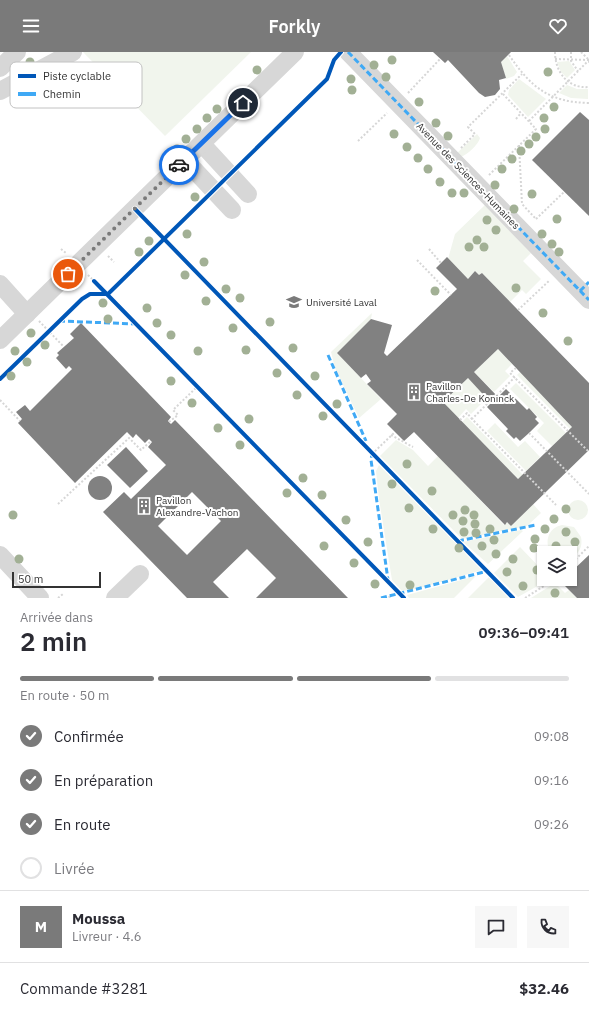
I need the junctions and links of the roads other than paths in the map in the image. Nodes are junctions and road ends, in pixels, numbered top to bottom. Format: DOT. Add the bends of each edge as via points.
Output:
graph roads {
  1 [pos="17,52"];
  2 [pos="73,52"];
  3 [pos="295,52"];
  4 [pos="348,52"];
  5 [pos="54,62"];
  6 [pos="0,68"];
  7 [pos="10,86"];
  8 [pos="0,91"];
  9 [pos="202,144"];
  10 [pos="185,160"];
  11 [pos="248,194"];
  12 [pos="232,210"];
  13 [pos="0,284"];
  14 [pos="586,291"];
  15 [pos="29,313"];
  16 [pos="0,340"];
  17 [pos="0,555"];
  18 [pos="140,574"];
  19 [pos="38,597"];
  20 [pos="115,598"];
  1 -- 6 [label="street"];
  2 -- 5 [label="street"];
  3 -- 9 [label="street"];
  4 -- 14 [label="street, Avenue des Sciences-Humaines" via="560,271"];
  7 -- 8 [label="street"];
  9 -- 10 [label="street"];
  9 -- 11 [label="street"];
  10 -- 12 [label="street"];
  10 -- 15 [label="street"];
  13 -- 15 [label="street"];
  15 -- 16 [label="street"];
  17 -- 19 [label="street"];
  18 -- 20 [label="street"];
}
